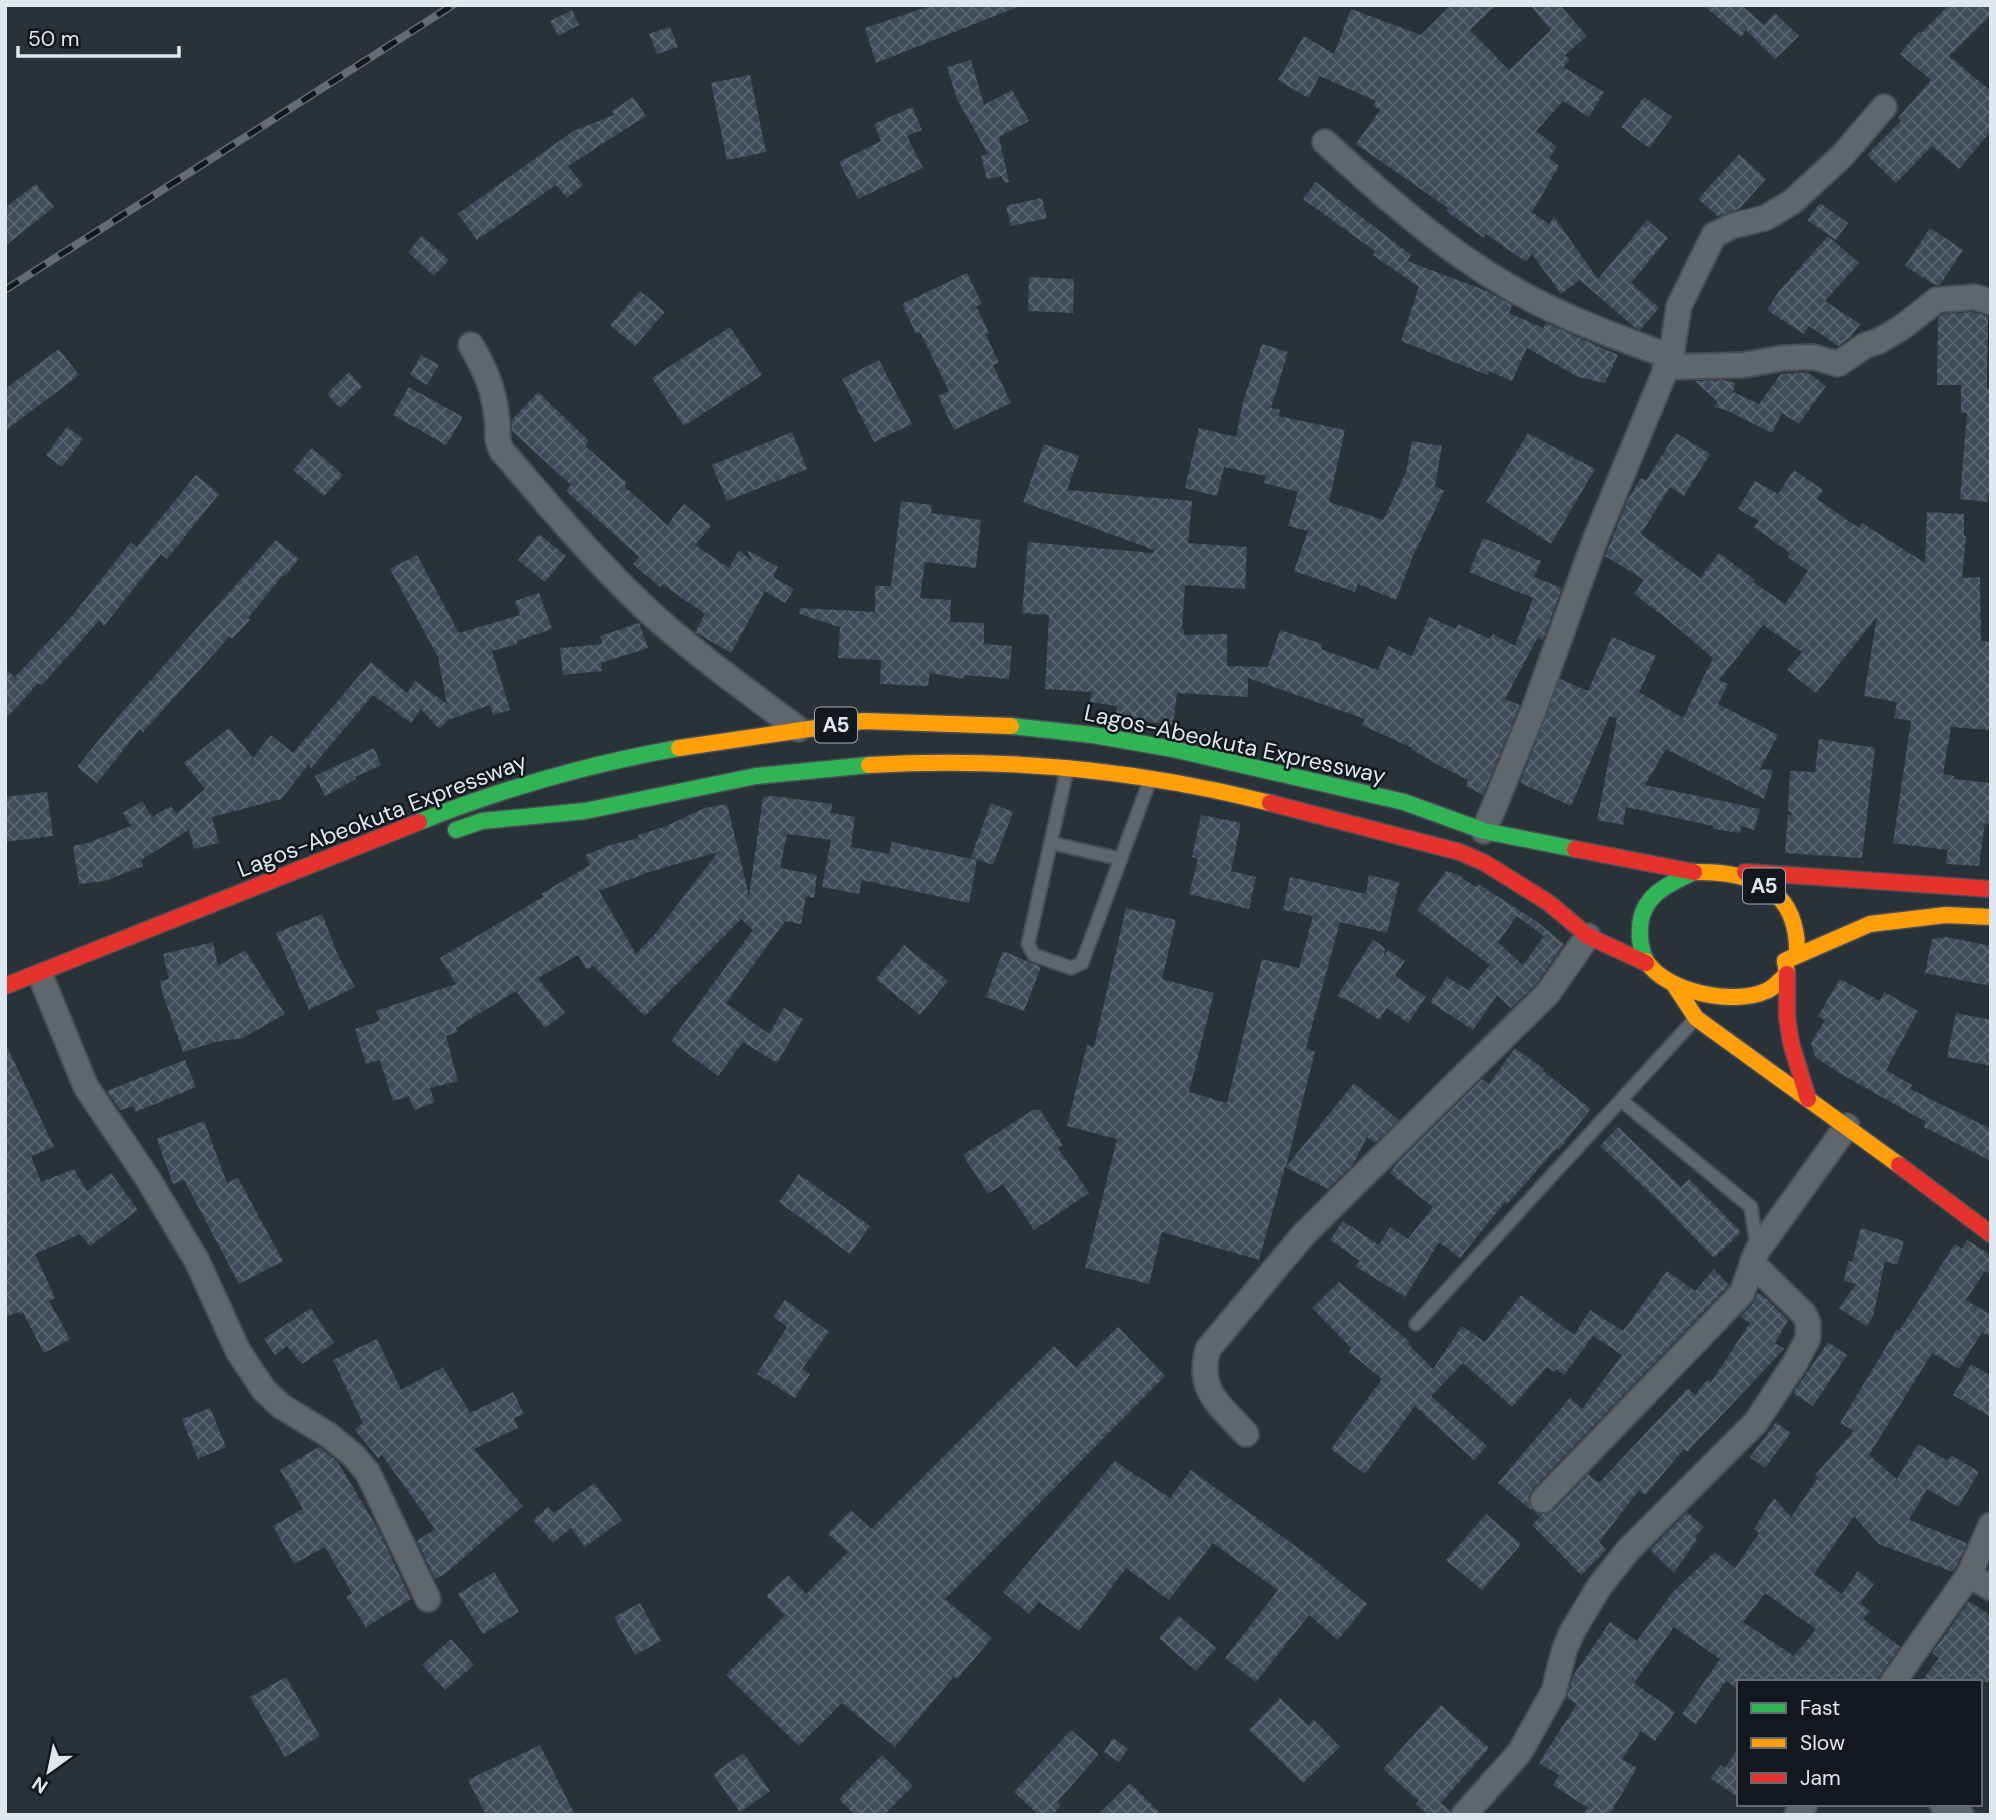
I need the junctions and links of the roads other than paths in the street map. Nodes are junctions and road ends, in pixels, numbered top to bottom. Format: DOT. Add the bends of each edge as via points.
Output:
graph roads {
  1 [pos="1884,107"];
  2 [pos="1325,142"];
  3 [pos="1991,302"];
  4 [pos="471,345"];
  5 [pos="1668,362"];
  6 [pos="799,729"];
  7 [pos="1068,767"];
  8 [pos="1151,777"];
  9 [pos="1484,831"];
  10 [pos="443,835"];
  11 [pos="1051,843"];
  12 [pos="1121,859"];
  13 [pos="1694,872"];
  14 [pos="1730,872"];
  15 [pos="1991,889"];
  16 [pos="249,906"];
  17 [pos="1991,917"];
  18 [pos="1588,936"];
  19 [pos="1646,963"];
  20 [pos="1786,967"];
  21 [pos="43,982"];
  22 [pos="5,986"];
  23 [pos="1675,986"];
  24 [pos="5,999"];
  25 [pos="1696,1018"];
  26 [pos="1808,1099"];
  27 [pos="1622,1101"];
  28 [pos="1847,1126"];
  29 [pos="1991,1234"];
  30 [pos="1755,1257"];
  31 [pos="1416,1324"];
  32 [pos="1246,1434"];
  33 [pos="1543,1500"];
  34 [pos="1991,1525"];
  35 [pos="1969,1575"];
  36 [pos="1991,1588"];
  37 [pos="428,1599"];
  38 [pos="1894,1680"];
  39 [pos="1945,1806"];
  40 [pos="1464,1815"];
  41 [pos="1961,1815"];
  1 -- 5 [label="street" via="1842,156 1792,202 1765,218 1714,235 1679,306"];
  2 -- 5 [label="street" via="1389,201 1468,261 1532,300"];
  3 -- 5 [label="street" via="1975,297 1937,300 1901,328 1838,364 1813,357 1743,365"];
  4 -- 6 [label="street" via="489,376 498,421 496,441 520,472 645,607"];
  5 -- 9 [label="street"];
  6 -- 9 [label="main road, Lagos-Abeokuta Expressway / A5" via="863,721 934,722 1093,735 1404,802"];
  6 -- 22 [label="main road, Lagos-Abeokuta Expressway / A5" via="632,756 474,800"];
  7 -- 8 [label="main road, Lagos-Abeokuta Expressway / A5"];
  7 -- 10 [label="main road, Lagos-Abeokuta Expressway / A5" via="916,762 832,767 756,776 584,811 482,821"];
  7 -- 11 [label="lane"];
  8 -- 12 [label="lane"];
  8 -- 18 [label="main road, Lagos-Abeokuta Expressway / A5" via="1460,852 1549,903"];
  9 -- 13 [label="main road, Lagos-Abeokuta Expressway / A5"];
  11 -- 12 [label="lane"];
  11 -- 12 [label="lane" via="1028,944 1034,955 1071,968 1082,963"];
  13 -- 14 [label="main road, A5"];
  13 -- 19 [label="main road, A5" via="1669,883 1645,907 1638,942"];
  14 -- 15 [label="main road, A5"];
  14 -- 20 [label="main road, A5" via="1779,896 1793,916 1799,938 1797,955"];
  16 -- 21 [label="main road, Lagos-Abeokuta Expressway"];
  17 -- 20 [label="main road, A5" via="1946,915 1870,924"];
  18 -- 19 [label="main road, Lagos-Abeokuta Expressway / A5"];
  18 -- 32 [label="street" via="1548,993 1304,1234 1208,1349 1202,1368 1209,1392"];
  19 -- 23 [label="main road, A5"];
  20 -- 23 [label="main road, A5" via="1770,989 1749,996 1718,996"];
  20 -- 26 [label="main road" via="1791,1043"];
  21 -- 24 [label="main road, Lagos-Abeokuta Expressway"];
  21 -- 37 [label="street" via="86,1087 197,1261 239,1352 272,1398 330,1436 368,1474"];
  23 -- 25 [label="main road"];
  25 -- 26 [label="main road"];
  25 -- 27 [label="lane"];
  26 -- 28 [label="main road"];
  27 -- 30 [label="lane" via="1751,1207"];
  27 -- 31 [label="lane"];
  28 -- 29 [label="main road"];
  28 -- 30 [label="street"];
  30 -- 33 [label="street" via="1742,1293"];
  30 -- 40 [label="street" via="1808,1324 1808,1338 1795,1363 1756,1422 1628,1550 1599,1587 1572,1632 1554,1691 1520,1752"];
  34 -- 35 [label="street"];
  35 -- 36 [label="street"];
  35 -- 38 [label="street"];
  39 -- 41 [label="street"];
}
